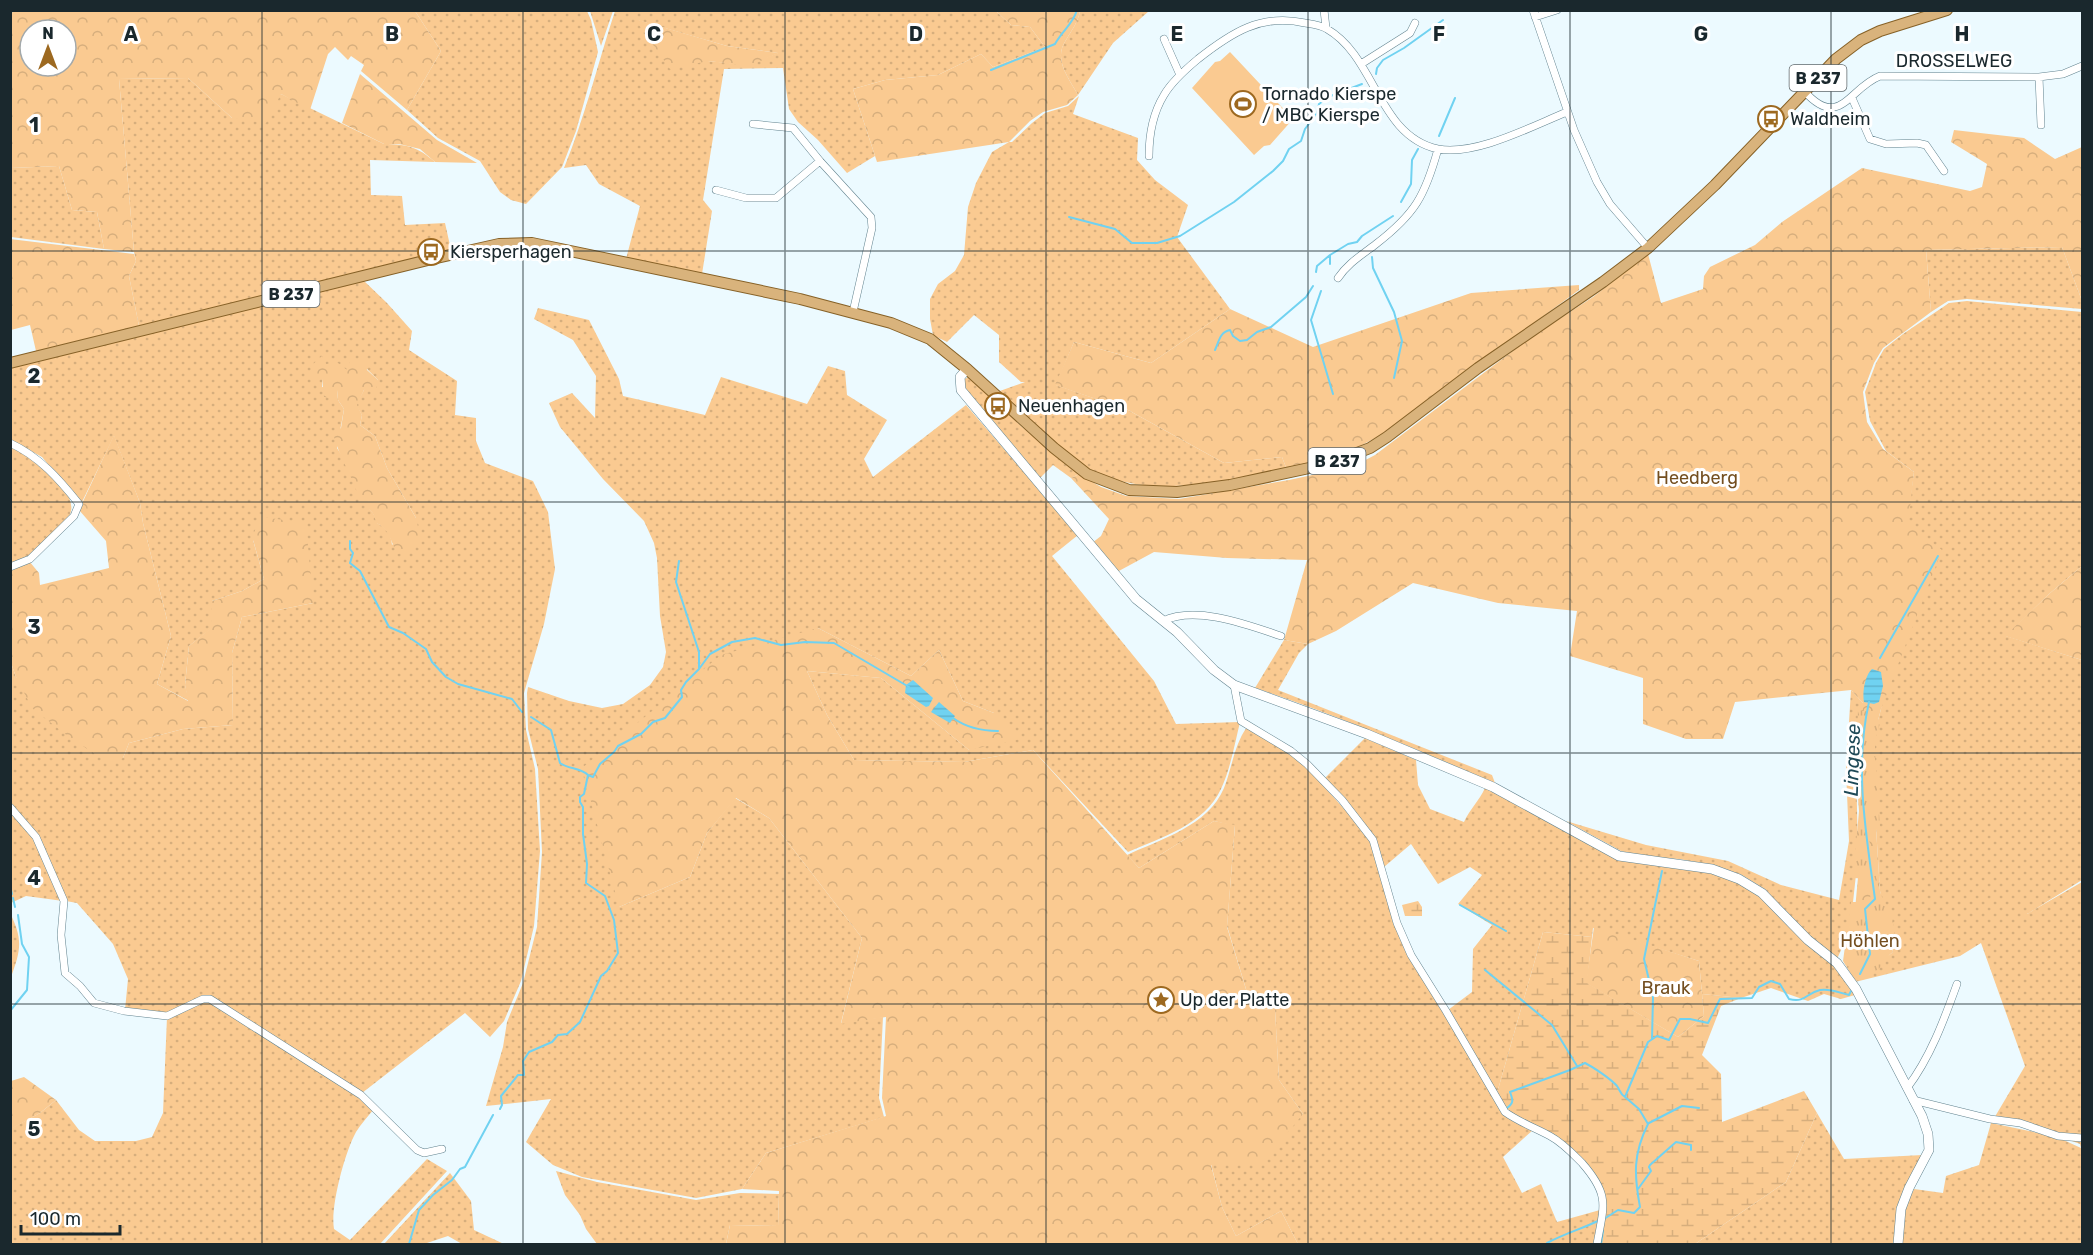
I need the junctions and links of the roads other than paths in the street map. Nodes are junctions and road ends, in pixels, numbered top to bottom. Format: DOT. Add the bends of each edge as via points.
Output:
graph roads {
  1 [pos="1324,10"];
  2 [pos="1557,10"];
  3 [pos="1947,10"];
  4 [pos="1534,14"];
  5 [pos="1415,23"];
  6 [pos="1326,28"];
  7 [pos="1164,39"];
  8 [pos="1361,64"];
  9 [pos="2082,66"];
  10 [pos="1180,75"];
  11 [pos="2039,77"];
  12 [pos="1805,92"];
  13 [pos="1852,98"];
  14 [pos="1568,112"];
  15 [pos="753,124"];
  16 [pos="2041,125"];
  17 [pos="1438,149"];
  18 [pos="1149,156"];
  19 [pos="820,161"];
  20 [pos="1944,171"];
  21 [pos="716,190"];
  22 [pos="1648,248"];
  23 [pos="1338,278"];
  24 [pos="853,312"];
  25 [pos="10,363"];
  26 [pos="968,369"];
  27 [pos="10,443"];
  28 [pos="10,567"];
  29 [pos="1163,621"];
  30 [pos="1281,636"];
  31 [pos="1234,684"];
  32 [pos="10,807"];
  33 [pos="1957,984"];
  34 [pos="1907,1088"];
  35 [pos="1913,1100"];
  36 [pos="2082,1138"];
  37 [pos="442,1149"];
  38 [pos="1598,1245"];
  39 [pos="1898,1245"];
  1 -- 6 [label="street"];
  2 -- 4 [label="street"];
  3 -- 12 [label="main road, B 237" via="1861,40 1836,59"];
  4 -- 14 [label="street"];
  5 -- 8 [label="street" via="1410,33"];
  6 -- 8 [label="street" via="1342,40"];
  6 -- 10 [label="street" via="1286,20 1245,27 1226,37"];
  7 -- 10 [label="street"];
  8 -- 17 [label="street" via="1386,109 1407,134"];
  9 -- 11 [label="street, DROSSELWEG" via="2063,74"];
  10 -- 18 [label="street" via="1164,95 1151,128"];
  11 -- 13 [label="street, DROSSELWEG" via="1880,76"];
  11 -- 16 [label="street"];
  12 -- 13 [label="street, DROSSELWEG" via="1818,105 1828,108 1839,107"];
  12 -- 22 [label="main road, B 237" via="1716,185"];
  13 -- 20 [label="street" via="1870,139 1886,144 1926,145"];
  14 -- 17 [label="street" via="1488,144 1461,151"];
  14 -- 22 [label="street" via="1603,193"];
  15 -- 19 [label="street" via="794,128"];
  17 -- 23 [label="street" via="1421,198 1411,213"];
  19 -- 21 [label="street" via="776,198 746,198"];
  19 -- 24 [label="street" via="871,217 872,228"];
  22 -- 26 [label="main road, B 237" via="1370,448 1328,464 1230,485 1154,492 1104,482 1054,448"];
  24 -- 25 [label="main road, B 237" via="615,259 515,242"];
  24 -- 26 [label="main road, B 237" via="930,339"];
  26 -- 29 [label="street" via="960,377 961,390 1136,599"];
  27 -- 28 [label="street" via="39,459 79,504 74,516 30,559"];
  29 -- 30 [label="street" via="1173,616 1199,616"];
  29 -- 31 [label="street"];
  31 -- 34 [label="street" via="1493,787 1619,856 1712,870 1739,879 1762,893 1837,963 1856,989"];
  31 -- 38 [label="street" via="1241,720 1307,764 1373,840 1411,955 1505,1112 1568,1148 1601,1187"];
  32 -- 37 [label="street" via="36,837 64,901 61,935 65,973 94,1003 167,1016 210,999 361,1095 417,1150 424,1153"];
  33 -- 34 [label="street" via="1923,1064"];
  34 -- 35 [label="street"];
  35 -- 36 [label="street" via="2020,1123 2058,1136"];
  35 -- 39 [label="street" via="1928,1134 1929,1150 1901,1209"];
}
